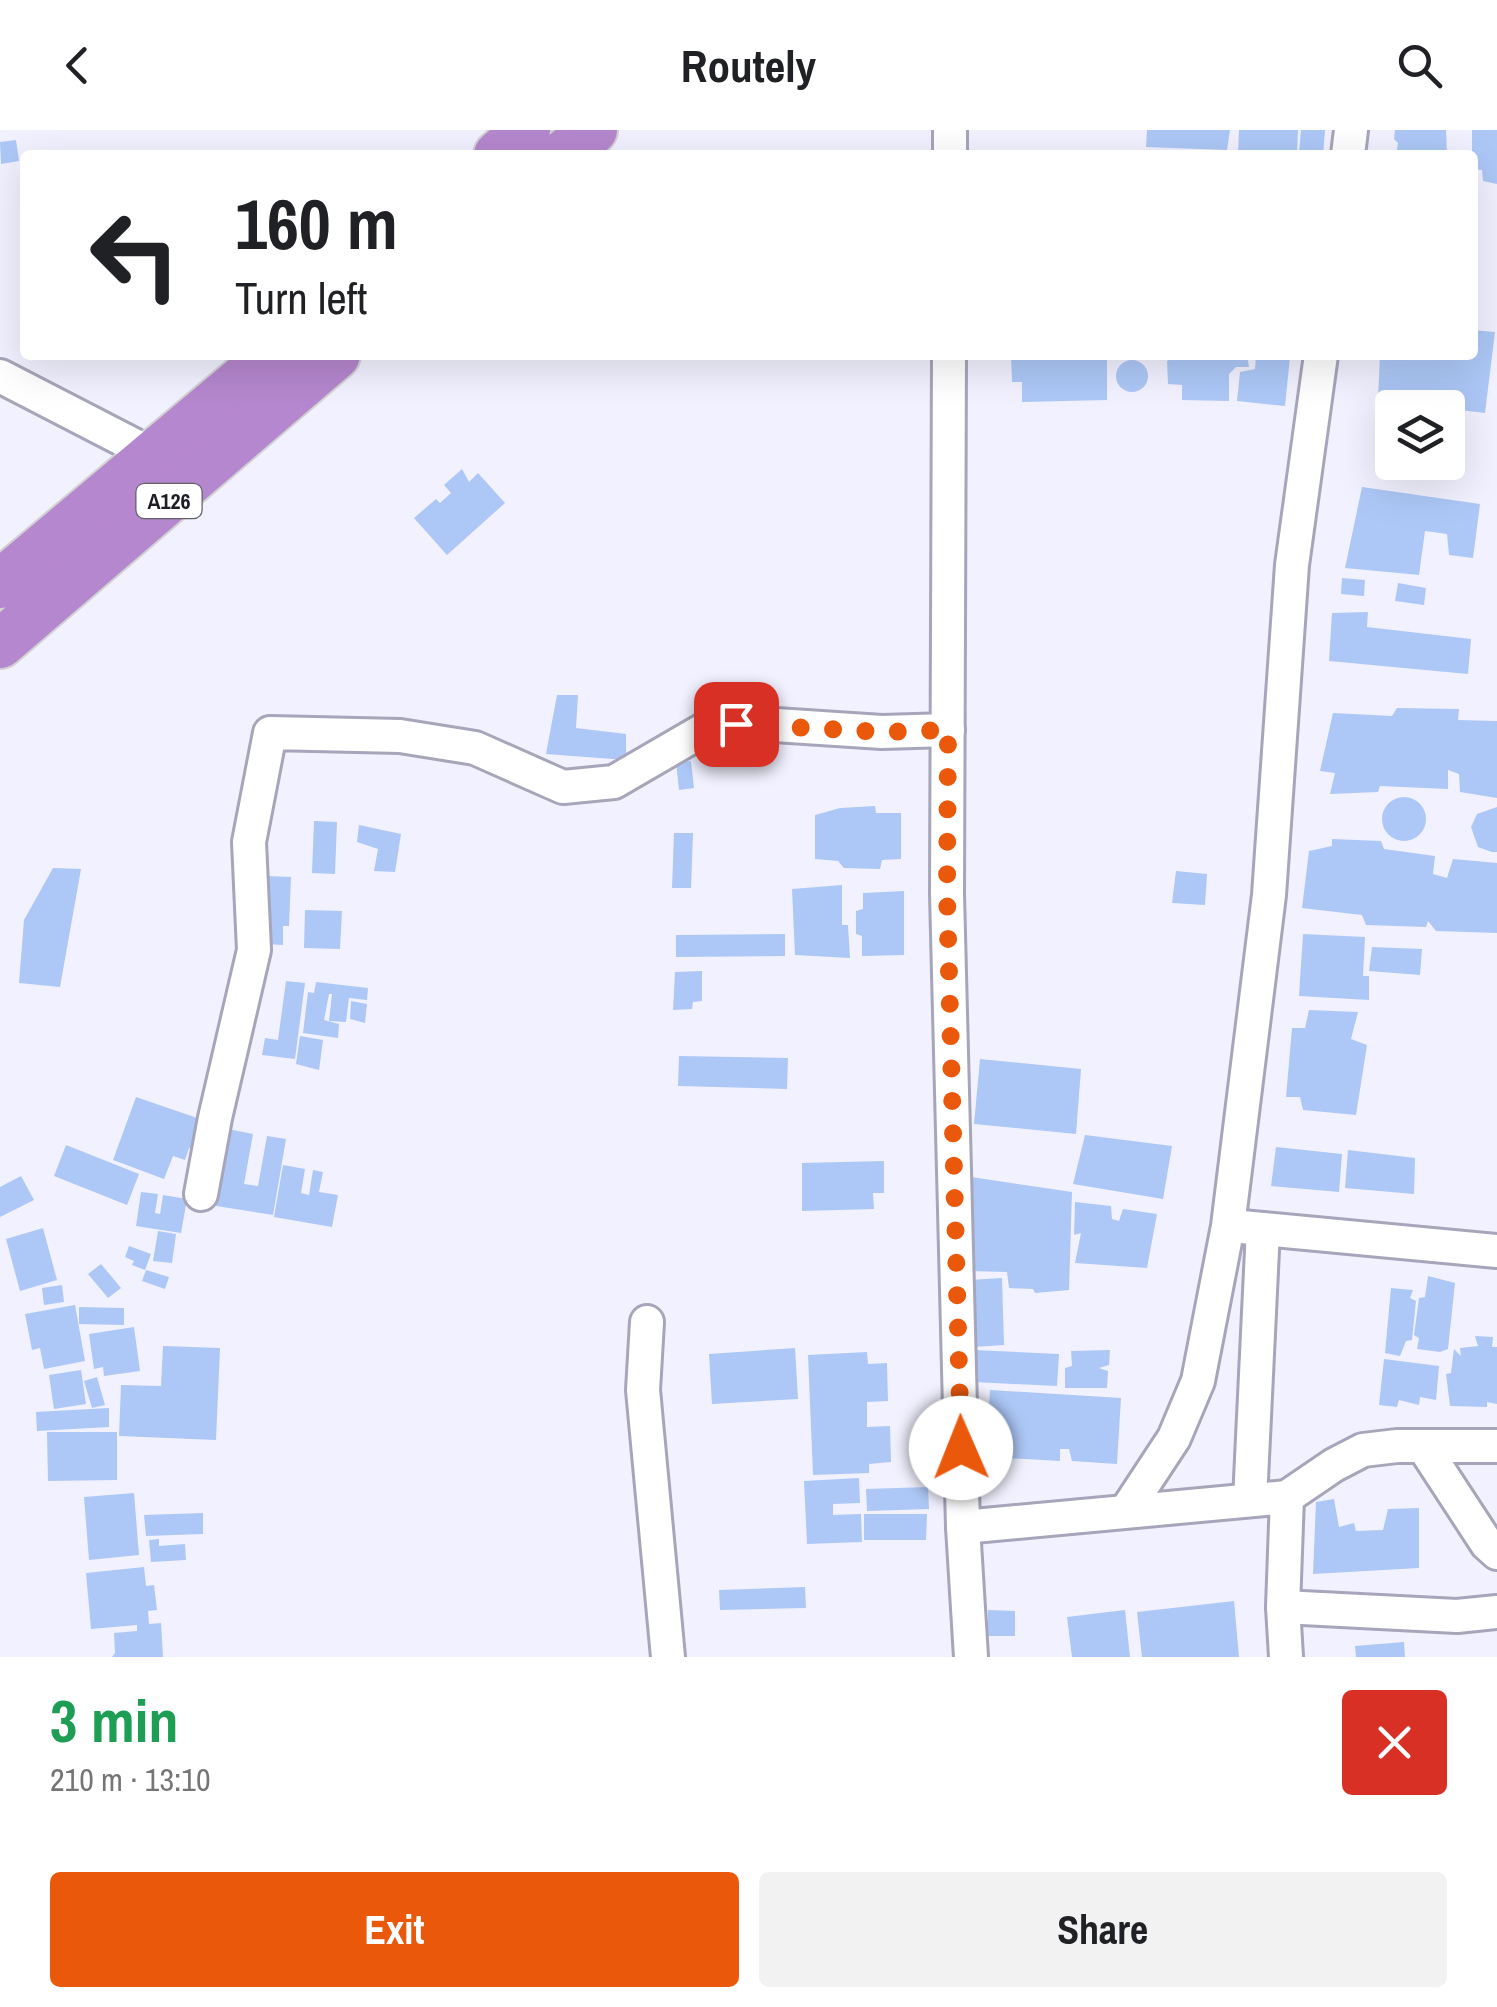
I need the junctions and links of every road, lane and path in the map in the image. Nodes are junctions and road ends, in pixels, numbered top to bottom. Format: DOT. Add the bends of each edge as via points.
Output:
graph roads {
  1 [pos="526,130"];
  2 [pos="593,130"];
  3 [pos="504,150"];
  4 [pos="569,150"];
  5 [pos="266,360"];
  6 [pos="330,360"];
  7 [pos="949,360"];
  8 [pos="1320,360"];
  9 [pos="0,376"];
  10 [pos="154,455"];
  11 [pos="0,584"];
  12 [pos="0,644"];
  13 [pos="948,730"];
  14 [pos="202,1194"];
  15 [pos="1228,1226"];
  16 [pos="1262,1229"];
  17 [pos="1497,1252"];
  18 [pos="646,1322"];
  19 [pos="1423,1446"];
  20 [pos="1497,1446"];
  21 [pos="1287,1497"];
  22 [pos="1250,1500"];
  23 [pos="1126,1511"];
  24 [pos="963,1527"];
  25 [pos="1497,1552"];
  26 [pos="1283,1607"];
  27 [pos="1497,1612"];
  28 [pos="668,1657"];
  29 [pos="971,1657"];
  30 [pos="1286,1657"];
  1 -- 3 [label="highway"];
  2 -- 4 [label="highway"];
  5 -- 10 [label="highway, A126"];
  6 -- 12 [label="highway, A126"];
  7 -- 13 [label="street"];
  8 -- 15 [label="street" via="1292,565 1269,895"];
  9 -- 10 [label="street"];
  10 -- 11 [label="highway, A126"];
  13 -- 14 [label="street" via="712,725 614,782 563,787 475,748 400,736 270,732 249,842 254,950"];
  13 -- 24 [label="street"];
  15 -- 16 [label="street"];
  15 -- 23 [label="street" via="1198,1381 1174,1438"];
  16 -- 17 [label="street"];
  16 -- 22 [label="street"];
  18 -- 28 [label="street" via="643,1390"];
  19 -- 20 [label="street"];
  19 -- 21 [label="street" via="1363,1450"];
  19 -- 25 [label="street"];
  21 -- 22 [label="street"];
  21 -- 26 [label="street"];
  22 -- 23 [label="street"];
  23 -- 24 [label="street"];
  24 -- 29 [label="street"];
  26 -- 27 [label="street"];
  26 -- 30 [label="street"];
}
